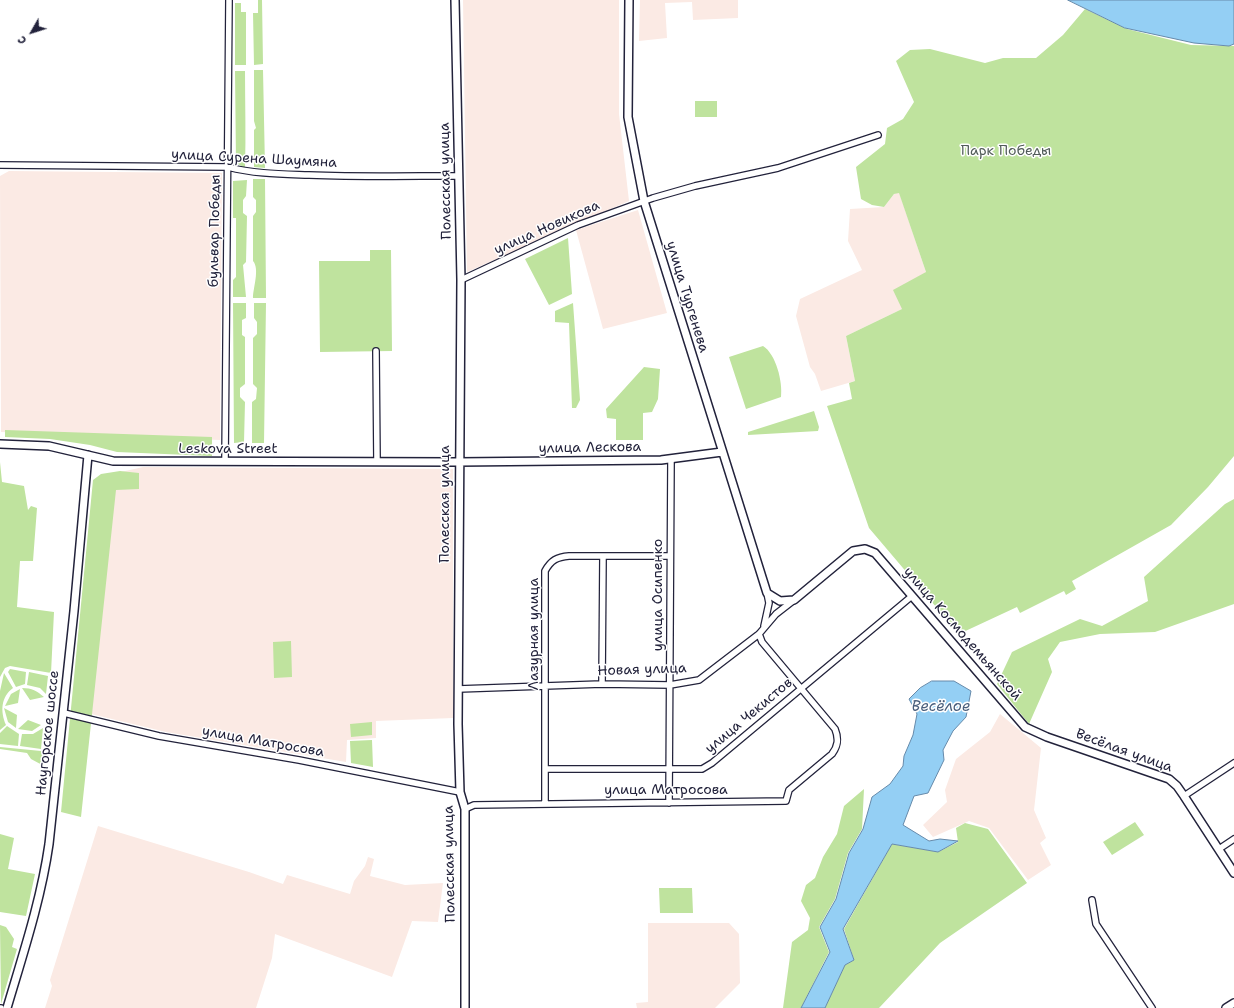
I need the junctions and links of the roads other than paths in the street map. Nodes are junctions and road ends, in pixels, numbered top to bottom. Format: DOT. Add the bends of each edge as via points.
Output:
graph roads {
  1 [pos="229,0"];
  2 [pos="454,0"];
  3 [pos="629,0"];
  4 [pos="878,135"];
  5 [pos="0,165"];
  6 [pos="228,167"];
  7 [pos="458,176"];
  8 [pos="644,201"];
  9 [pos="461,280"];
  10 [pos="376,352"];
  11 [pos="0,444"];
  12 [pos="722,452"];
  13 [pos="88,455"];
  14 [pos="671,460"];
  15 [pos="225,461"];
  16 [pos="377,462"];
  17 [pos="458,462"];
  18 [pos="875,553"];
  19 [pos="603,556"];
  20 [pos="670,556"];
  21 [pos="767,593"];
  22 [pos="912,596"];
  23 [pos="794,600"];
  24 [pos="763,627"];
  25 [pos="759,634"];
  26 [pos="602,684"];
  27 [pos="670,685"];
  28 [pos="546,686"];
  29 [pos="458,689"];
  30 [pos="800,690"];
  31 [pos="64,713"];
  32 [pos="1030,731"];
  33 [pos="1234,763"];
  34 [pos="670,768"];
  35 [pos="546,769"];
  36 [pos="460,792"];
  37 [pos="1184,796"];
  38 [pos="545,803"];
  39 [pos="669,803"];
  40 [pos="465,809"];
  41 [pos="1234,839"];
  42 [pos="1218,849"];
  43 [pos="1234,873"];
  44 [pos="1092,900"];
  45 [pos="1234,1003"];
  46 [pos="7,1008"];
  47 [pos="465,1008"];
  48 [pos="1152,1008"];
  49 [pos="1226,1008"];
  1 -- 6 [label="street, бульвар Победы"];
  2 -- 7 [label="main road, Полесская улица"];
  3 -- 8 [label="main road, улица Тургенева" via="628,117"];
  4 -- 8 [label="street, улица Новикова" via="778,168 695,186"];
  5 -- 6 [label="street, улица Сурена Шаумяна"];
  6 -- 7 [label="street, улица Сурена Шаумяна" via="250,173 268,174"];
  6 -- 15 [label="street, бульвар Победы"];
  7 -- 9 [label="main road, Полесская улица"];
  8 -- 9 [label="street, улица Новикова" via="578,225"];
  8 -- 12 [label="main road, улица Тургенева"];
  9 -- 17 [label="main road, Полесская улица"];
  10 -- 16 [label="street"];
  11 -- 13 [label="main road, Leskova Street" via="49,446"];
  12 -- 14 [label="main road, улица Лескова"];
  12 -- 21 [label="main road, улица Тургенева"];
  13 -- 15 [label="main road, Leskova Street" via="113,461"];
  13 -- 31 [label="main road, Наугорское шоссе"];
  14 -- 17 [label="main road, улица Лескова"];
  14 -- 20 [label="street, улица Осипенко"];
  15 -- 16 [label="main road, Leskova Street"];
  16 -- 17 [label="main road, Leskova Street"];
  17 -- 29 [label="main road, Полесская улица"];
  18 -- 22 [label="main road, улица Космодемьянской"];
  18 -- 23 [label="main road, Новая улица" via="865,549 853,551"];
  19 -- 20 [label="street, Лазурная улица"];
  19 -- 26 [label="street"];
  19 -- 28 [label="street, Лазурная улица" via="562,557 549,563 545,571"];
  20 -- 27 [label="street, улица Осипенко"];
  21 -- 23 [label="main road" via="780,601"];
  21 -- 24 [label="street" via="768,603"];
  22 -- 30 [label="street, улица Чекистов"];
  22 -- 32 [label="main road, улица Космодемьянской"];
  23 -- 24 [label="street, Новая улица"];
  24 -- 25 [label="street, Новая улица"];
  25 -- 27 [label="street, Новая улица" via="698,680"];
  25 -- 30 [label="street" via="762,642"];
  26 -- 27 [label="street, Новая улица"];
  26 -- 28 [label="street, Новая улица"];
  27 -- 34 [label="street, улица Осипенко"];
  28 -- 29 [label="street, Новая улица"];
  28 -- 35 [label="street, Лазурная улица"];
  29 -- 36 [label="main road, Полесская улица"];
  30 -- 34 [label="street, улица Чекистов" via="712,763 702,769"];
  30 -- 39 [label="street, улица Матросова" via="835,729 838,741 832,754 789,790 786,801"];
  31 -- 36 [label="street, улица Матросова" via="158,736 299,760"];
  31 -- 46 [label="main road, Наугорское шоссе" via="45,873"];
  32 -- 37 [label="main road, Весёлая улица" via="1169,779"];
  33 -- 37 [label="street"];
  34 -- 35 [label="street, улица Чекистов"];
  34 -- 39 [label="street, улица Осипенко"];
  35 -- 38 [label="street, Лазурная улица"];
  36 -- 40 [label="main road, Полесская улица"];
  37 -- 42 [label="main road, Весёлая улица"];
  38 -- 39 [label="street, улица Матросова"];
  38 -- 40 [label="street, улица Матросова" via="474,805"];
  40 -- 47 [label="main road, Полесская улица"];
  41 -- 42 [label="street"];
  42 -- 43 [label="main road, Весёлая улица"];
  44 -- 48 [label="street" via="1096,924"];
  45 -- 49 [label="main road"];
}
